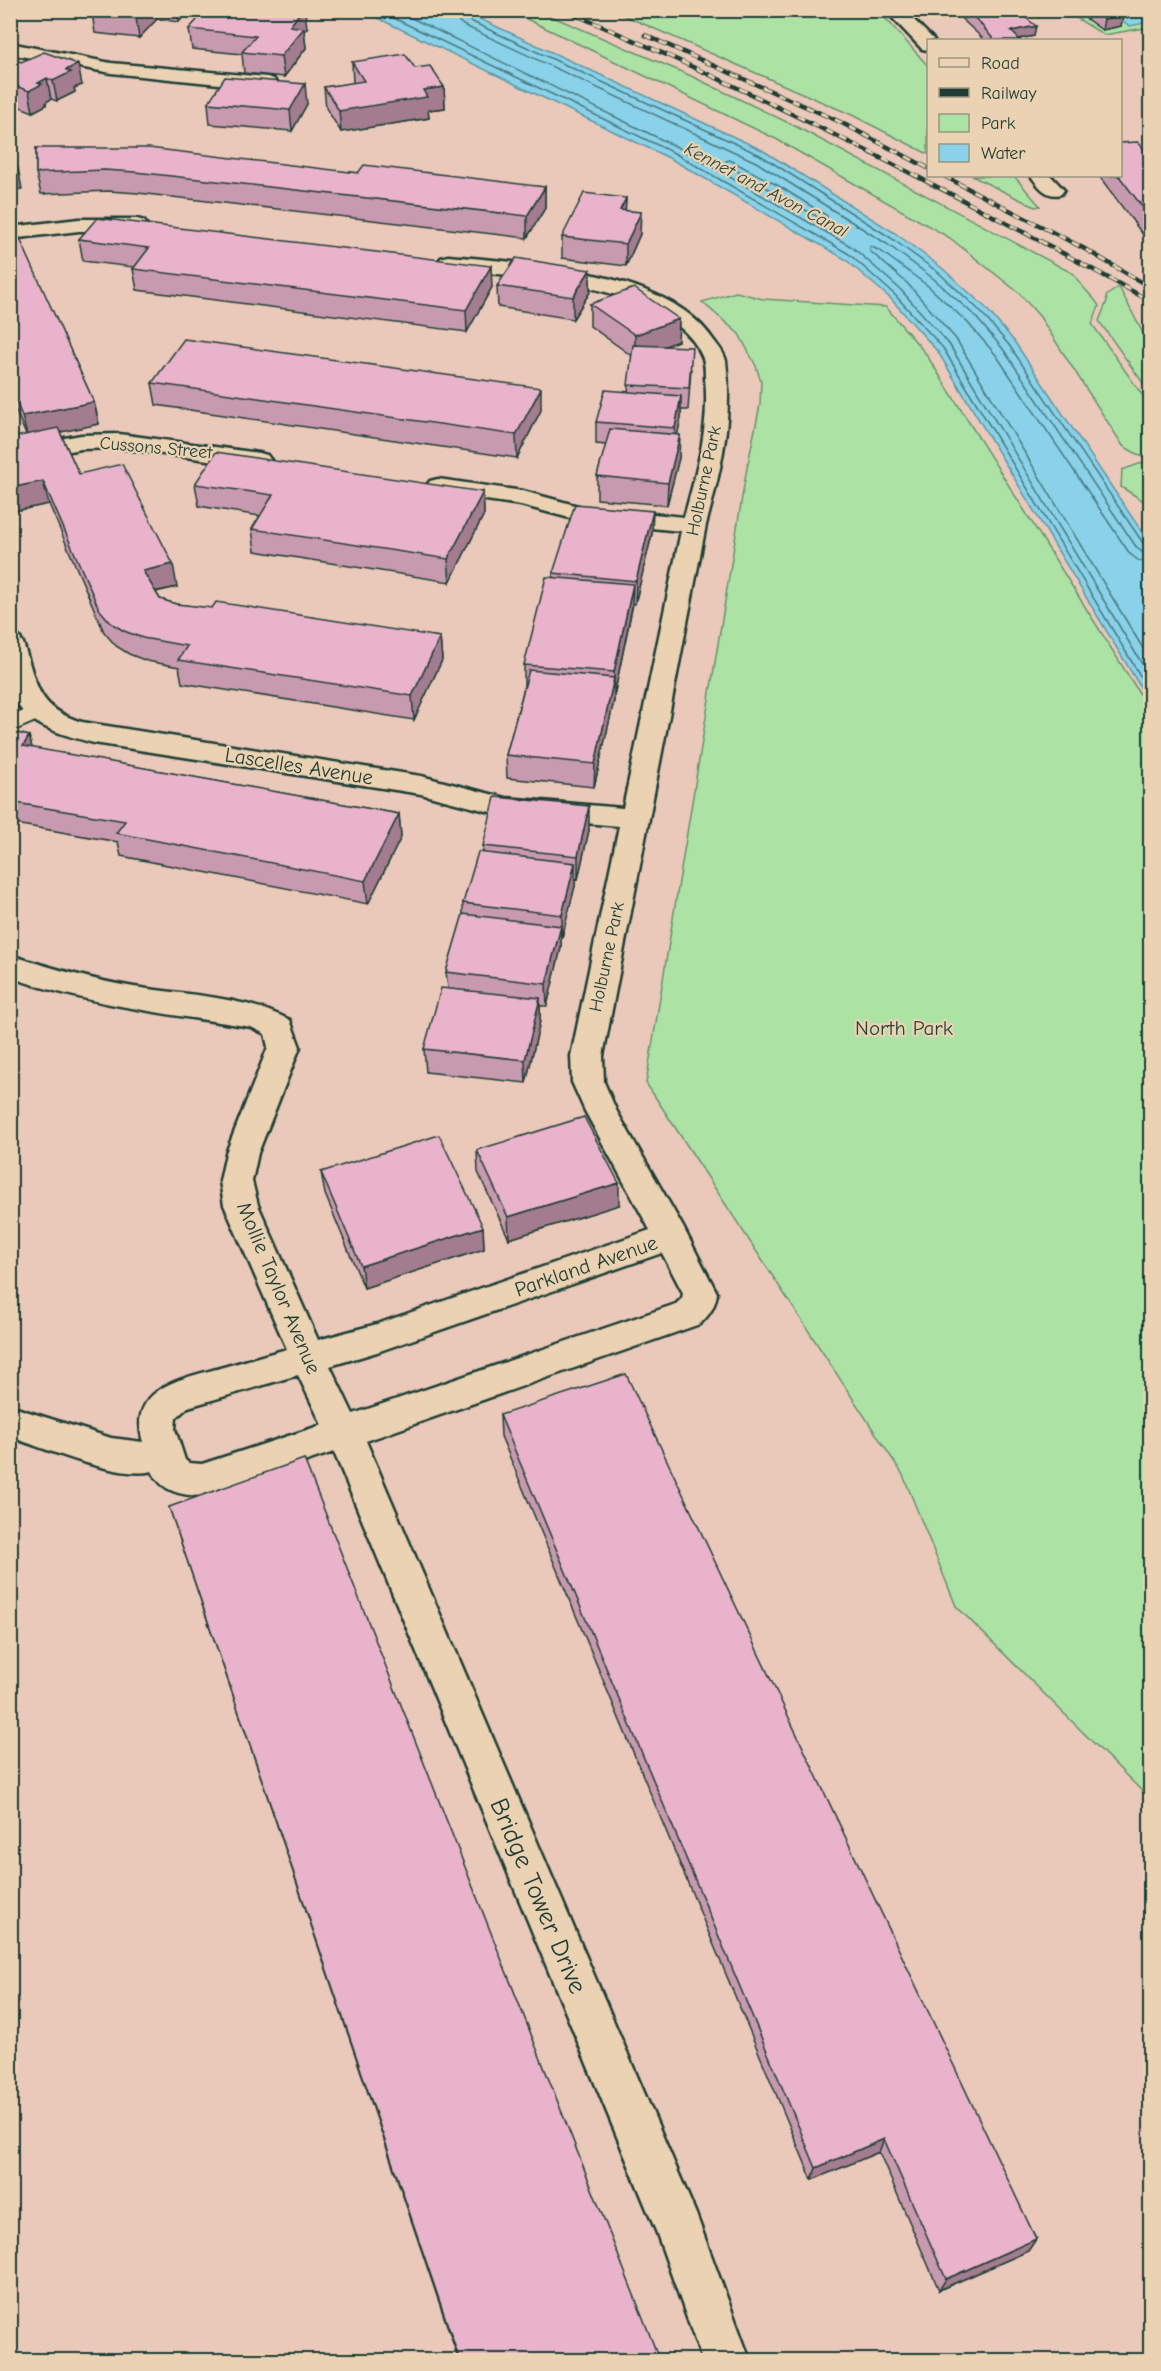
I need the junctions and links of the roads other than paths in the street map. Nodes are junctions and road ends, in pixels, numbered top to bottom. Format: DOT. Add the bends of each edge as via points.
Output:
graph roads {
  1 [pos="893,10"];
  2 [pos="927,44"];
  3 [pos="10,48"];
  4 [pos="287,85"];
  5 [pos="156,226"];
  6 [pos="10,233"];
  7 [pos="423,259"];
  8 [pos="10,455"];
  9 [pos="278,462"];
  10 [pos="418,483"];
  11 [pos="694,525"];
  12 [pos="10,644"];
  13 [pos="38,712"];
  14 [pos="10,726"];
  15 [pos="636,818"];
  16 [pos="10,966"];
  17 [pos="671,1236"];
  18 [pos="308,1358"];
  19 [pos="10,1421"];
  20 [pos="344,1433"];
  21 [pos="164,1452"];
  22 [pos="726,2361"];
  1 -- 2 [label="street"];
  3 -- 4 [label="street" via="111,68"];
  5 -- 6 [label="street" via="110,224"];
  7 -- 11 [label="street, Holburne Park" via="577,278 673,310 696,329 713,356 719,411"];
  8 -- 9 [label="street, Cussons Street" via="81,442 119,441"];
  10 -- 11 [label="street" via="523,498 581,514"];
  11 -- 15 [label="street, Holburne Park"];
  12 -- 13 [label="street"];
  13 -- 14 [label="lane"];
  13 -- 15 [label="street, Lascelles Avenue" via="66,727 94,734 421,785 506,807"];
  15 -- 17 [label="street, Holburne Park" via="587,1056 588,1082"];
  16 -- 18 [label="street, Mollie Taylor Avenue" via="95,989 258,1017 279,1028 284,1047 242,1153 236,1181 241,1204"];
  17 -- 18 [label="street, Parkland Avenue" via="377,1338"];
  17 -- 20 [label="street, Parkland Avenue" via="700,1293 698,1304 688,1314"];
  18 -- 20 [label="street, Mollie Taylor Avenue"];
  18 -- 21 [label="street, Parkland Avenue" via="177,1395 159,1412 157,1429"];
  19 -- 21 [label="street" via="111,1454 142,1458"];
  20 -- 21 [label="street, Parkland Avenue" via="202,1479 182,1479 169,1469"];
  20 -- 22 [label="street, Bridge Tower Drive" via="674,2220"];
}
